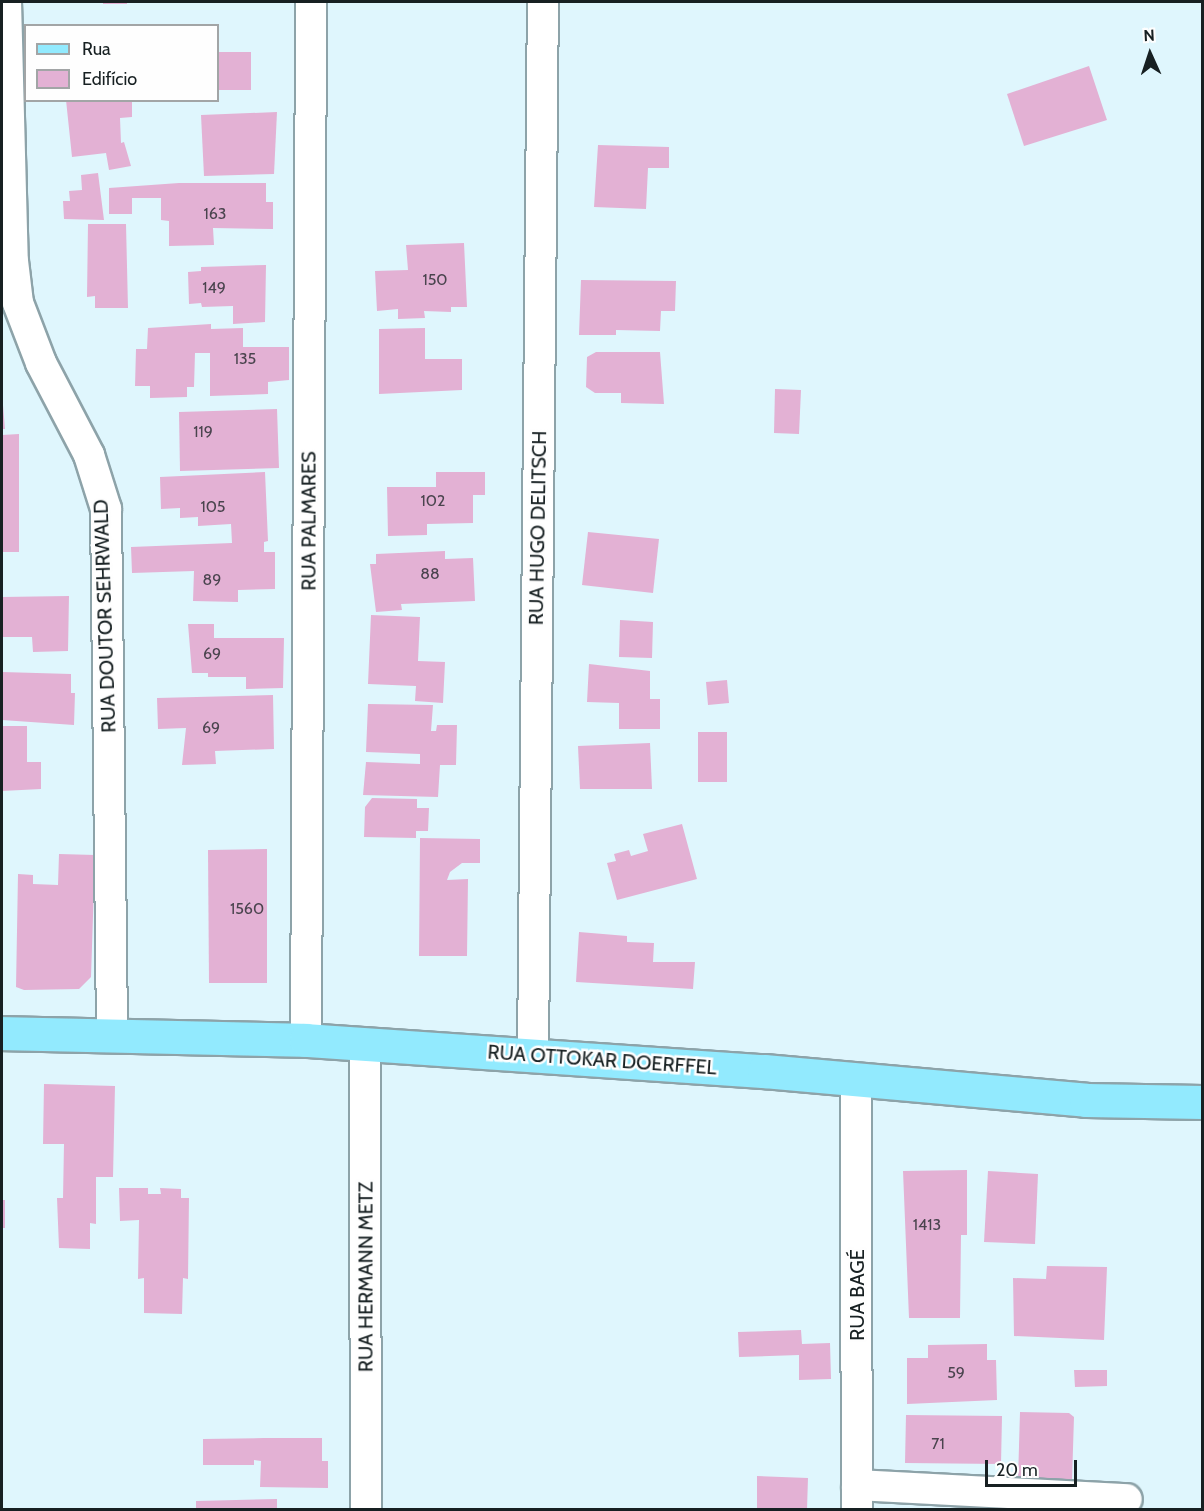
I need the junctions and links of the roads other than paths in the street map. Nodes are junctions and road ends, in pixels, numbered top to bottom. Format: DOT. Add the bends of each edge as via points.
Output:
graph roads {
  1 [pos="6,2"];
  2 [pos="311,2"];
  3 [pos="543,2"];
  4 [pos="2,1033"];
  5 [pos="112,1033"];
  6 [pos="306,1040"];
  7 [pos="365,1044"];
  8 [pos="533,1055"];
  9 [pos="856,1080"];
  10 [pos="1203,1102"];
  11 [pos="857,1497"];
  12 [pos="1127,1499"];
  13 [pos="366,1509"];
  1 -- 5 [label="street, RUA DOUTOR SEHRWALD" via="13,261 18,303 41,363 89,455 106,510"];
  2 -- 6 [label="street, RUA PALMARES"];
  3 -- 8 [label="street, RUA HUGO DELITSCH"];
  4 -- 5 [label="main road, RUA OTTOKAR DOERFFEL"];
  5 -- 6 [label="main road, RUA OTTOKAR DOERFFEL"];
  6 -- 7 [label="main road, RUA OTTOKAR DOERFFEL"];
  7 -- 8 [label="main road, RUA OTTOKAR DOERFFEL"];
  7 -- 13 [label="street, RUA HERMANN METZ"];
  8 -- 9 [label="main road, RUA OTTOKAR DOERFFEL"];
  9 -- 10 [label="main road, RUA OTTOKAR DOERFFEL" via="1086,1100"];
  9 -- 11 [label="street, RUA BAGÉ"];
  11 -- 12 [label="street"];
}
